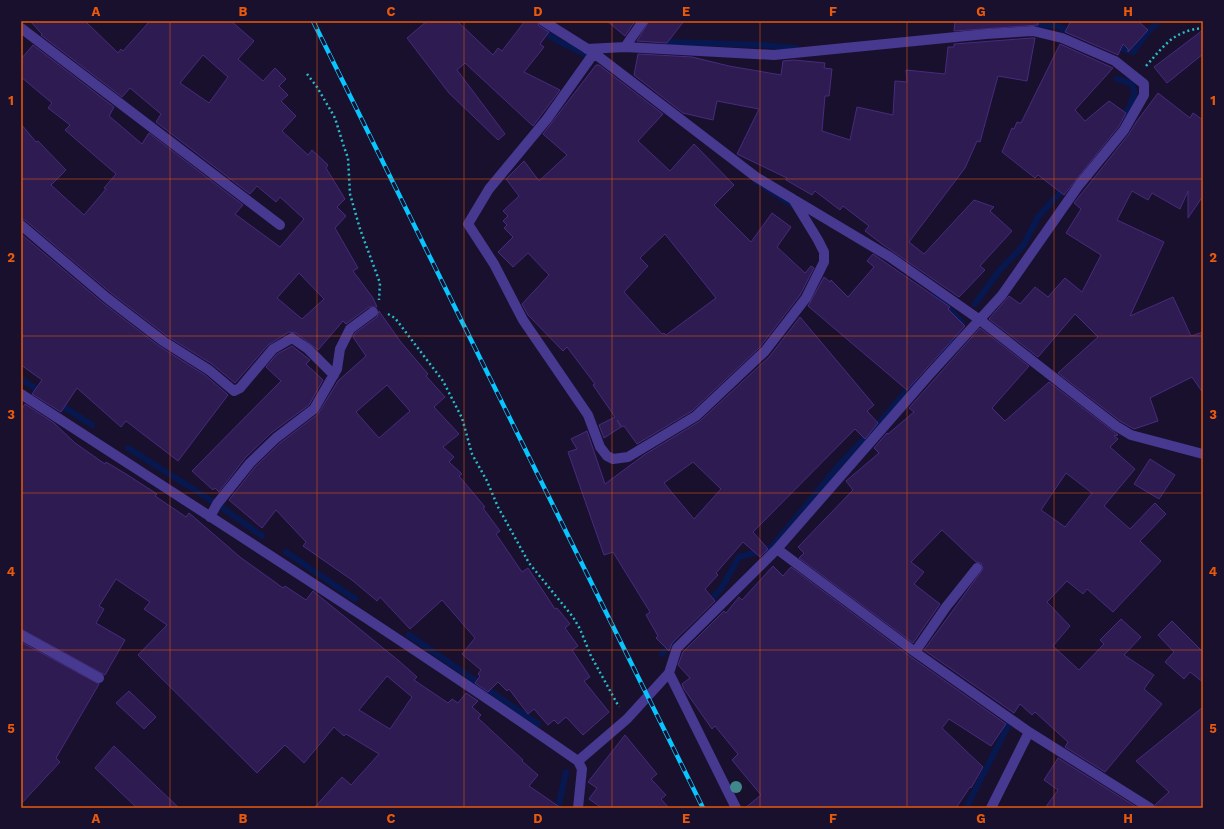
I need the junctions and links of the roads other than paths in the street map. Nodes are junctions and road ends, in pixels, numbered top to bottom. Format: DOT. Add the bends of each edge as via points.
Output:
graph roads {
  1 [pos="543,21"];
  2 [pos="643,21"];
  3 [pos="21,28"];
  4 [pos="625,48"];
  5 [pos="591,51"];
  6 [pos="793,199"];
  7 [pos="21,225"];
  8 [pos="280,225"];
  9 [pos="373,312"];
  10 [pos="980,320"];
  11 [pos="334,375"];
  12 [pos="21,394"];
  13 [pos="1203,454"];
  14 [pos="210,517"];
  15 [pos="777,549"];
  16 [pos="978,568"];
  17 [pos="21,635"];
  18 [pos="915,652"];
  19 [pos="669,673"];
  20 [pos="99,678"];
  21 [pos="1029,732"];
  22 [pos="578,761"];
  23 [pos="578,808"];
  24 [pos="736,808"];
  25 [pos="991,808"];
  26 [pos="1150,808"];
  1 -- 5 [label="street"];
  2 -- 4 [label="street"];
  3 -- 8 [label="street"];
  4 -- 5 [label="street"];
  4 -- 10 [label="street" via="774,55 1033,31 1062,38 1115,61 1136,76 1144,84 1144,95 1124,130 1079,185 1002,295"];
  5 -- 6 [label="street" via="756,177"];
  5 -- 6 [label="street" via="547,119 489,189 468,224 494,264 523,320 588,415 600,447 607,456 618,460 628,457 696,416 765,350 806,298 824,262 824,252"];
  6 -- 10 [label="street" via="890,257"];
  7 -- 11 [label="street" via="107,298 163,341 209,370 234,391 240,388 272,349 292,338 308,349"];
  9 -- 11 [label="street" via="350,329 340,349"];
  10 -- 13 [label="street" via="1121,429 1131,435"];
  10 -- 15 [label="street"];
  11 -- 14 [label="street" via="314,409 276,438 250,463 217,504"];
  12 -- 14 [label="street"];
  14 -- 22 [label="street" via="271,554"];
  15 -- 18 [label="street"];
  15 -- 19 [label="street" via="677,648"];
  16 -- 18 [label="street" via="946,607"];
  17 -- 20 [label="street"];
  18 -- 21 [label="street"];
  19 -- 22 [label="street" via="627,719"];
  19 -- 24 [label="street"];
  21 -- 25 [label="street"];
  21 -- 26 [label="street"];
  22 -- 23 [label="street" via="582,769"];
}
